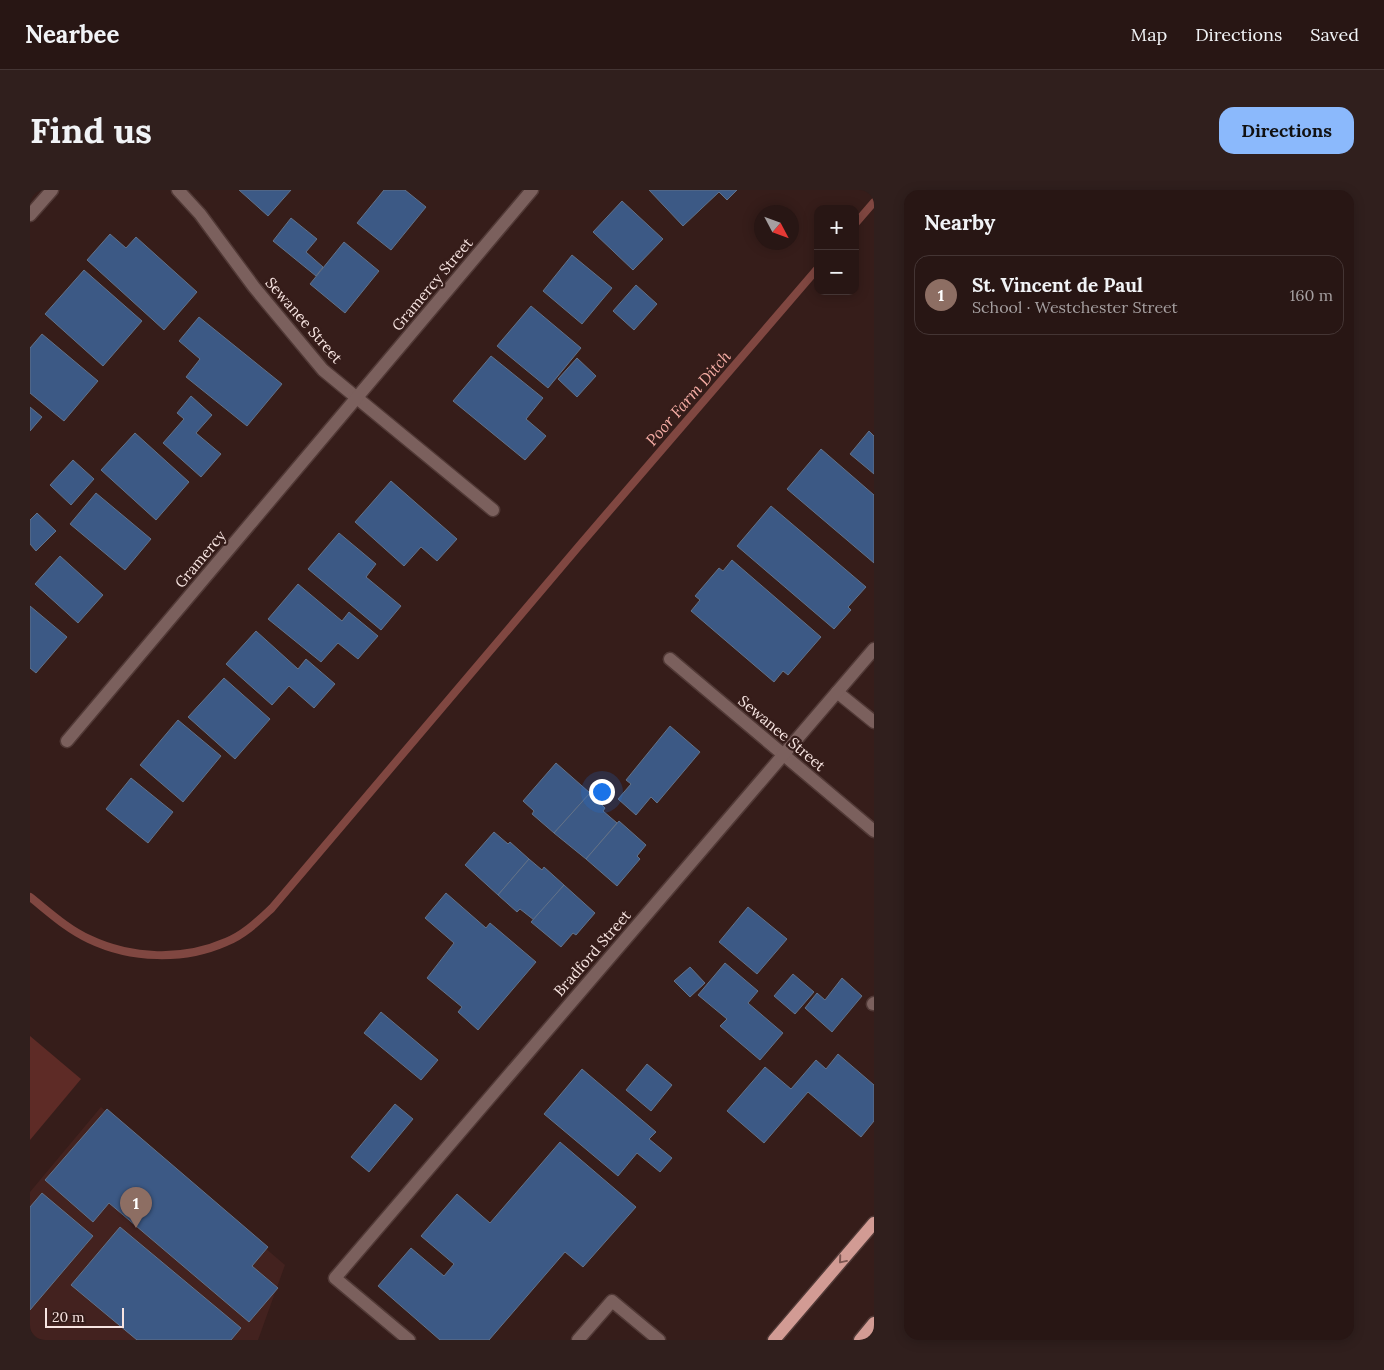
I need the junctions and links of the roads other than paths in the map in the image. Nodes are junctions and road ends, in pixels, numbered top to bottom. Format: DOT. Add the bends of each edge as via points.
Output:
graph roads {
  1 [pos="52,190"];
  2 [pos="178,190"];
  3 [pos="532,190"];
  4 [pos="30,215"];
  5 [pos="357,398"];
  6 [pos="493,510"];
  7 [pos="874,649"];
  8 [pos="670,659"];
  9 [pos="838,692"];
  10 [pos="874,722"];
  11 [pos="67,741"];
  12 [pos="784,755"];
  13 [pos="874,831"];
  14 [pos="874,1223"];
  15 [pos="874,1323"];
  16 [pos="409,1340"];
  17 [pos="578,1340"];
  18 [pos="660,1340"];
  19 [pos="774,1340"];
  20 [pos="860,1340"];
  1 -- 4 [label="street"];
  2 -- 5 [label="street, Sewanee Street" via="323,370"];
  3 -- 5 [label="street, Gramercy Street"];
  5 -- 6 [label="street, Sewanee Street"];
  5 -- 11 [label="street, Gramercy"];
  7 -- 9 [label="street, Bradford Street"];
  8 -- 12 [label="street, Sewanee Street"];
  9 -- 10 [label="street"];
  9 -- 12 [label="street, Bradford Street"];
  12 -- 13 [label="street, Sewanee Street"];
  12 -- 16 [label="street, Bradford Street" via="335,1278"];
  14 -- 19 [label="main road, one-way"];
  15 -- 20 [label="main road"];
  17 -- 18 [label="street" via="612,1301"];
}
